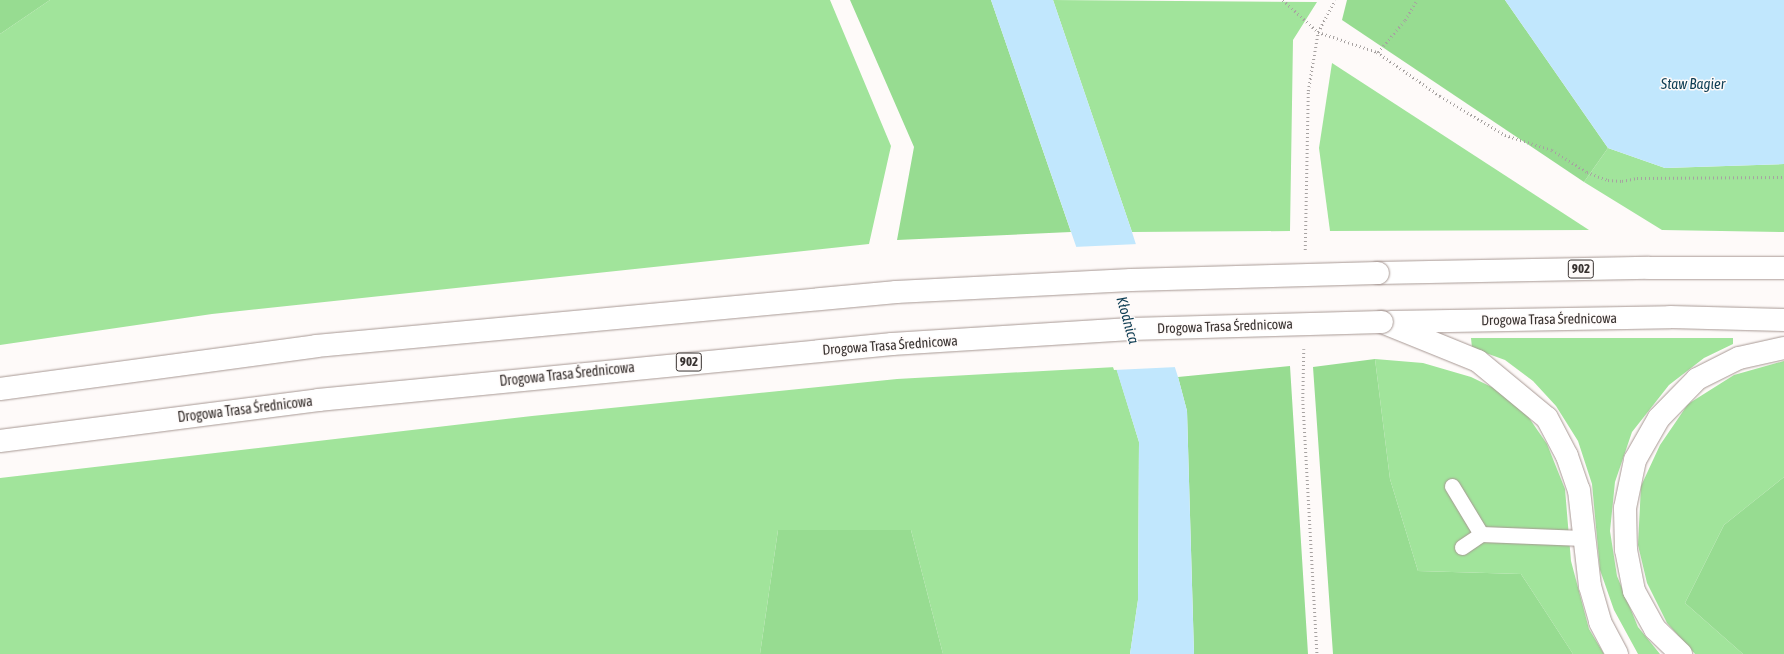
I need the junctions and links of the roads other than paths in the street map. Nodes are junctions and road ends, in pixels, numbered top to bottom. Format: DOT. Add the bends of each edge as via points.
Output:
graph roads {
  1 [pos="1784,268"];
  2 [pos="1784,320"];
  3 [pos="1382,322"];
  4 [pos="1784,348"];
  5 [pos="0,389"];
  6 [pos="0,441"];
  7 [pos="1452,486"];
  8 [pos="1481,534"];
  9 [pos="1583,538"];
  10 [pos="1462,547"];
  11 [pos="1617,654"];
  12 [pos="1681,654"];
  1 -- 5 [label="main road, 902, bridge" via="1378,273 1131,280 896,292 316,346"];
  2 -- 3 [label="main road, Drogowa Trasa Średnicowa / 902" via="1670,317"];
  3 -- 6 [label="main road, Drogowa Trasa Średnicowa / 902, bridge" via="1131,329 892,344 318,400"];
  3 -- 9 [label="main road" via="1478,361 1547,418 1567,456 1580,490"];
  4 -- 12 [label="main road" via="1739,358 1697,379 1659,418 1635,460 1625,508 1626,550 1634,591 1655,629"];
  7 -- 8 [label="lane"];
  8 -- 9 [label="lane"];
  8 -- 10 [label="lane"];
  9 -- 11 [label="main road" via="1592,593 1600,622"];
}
